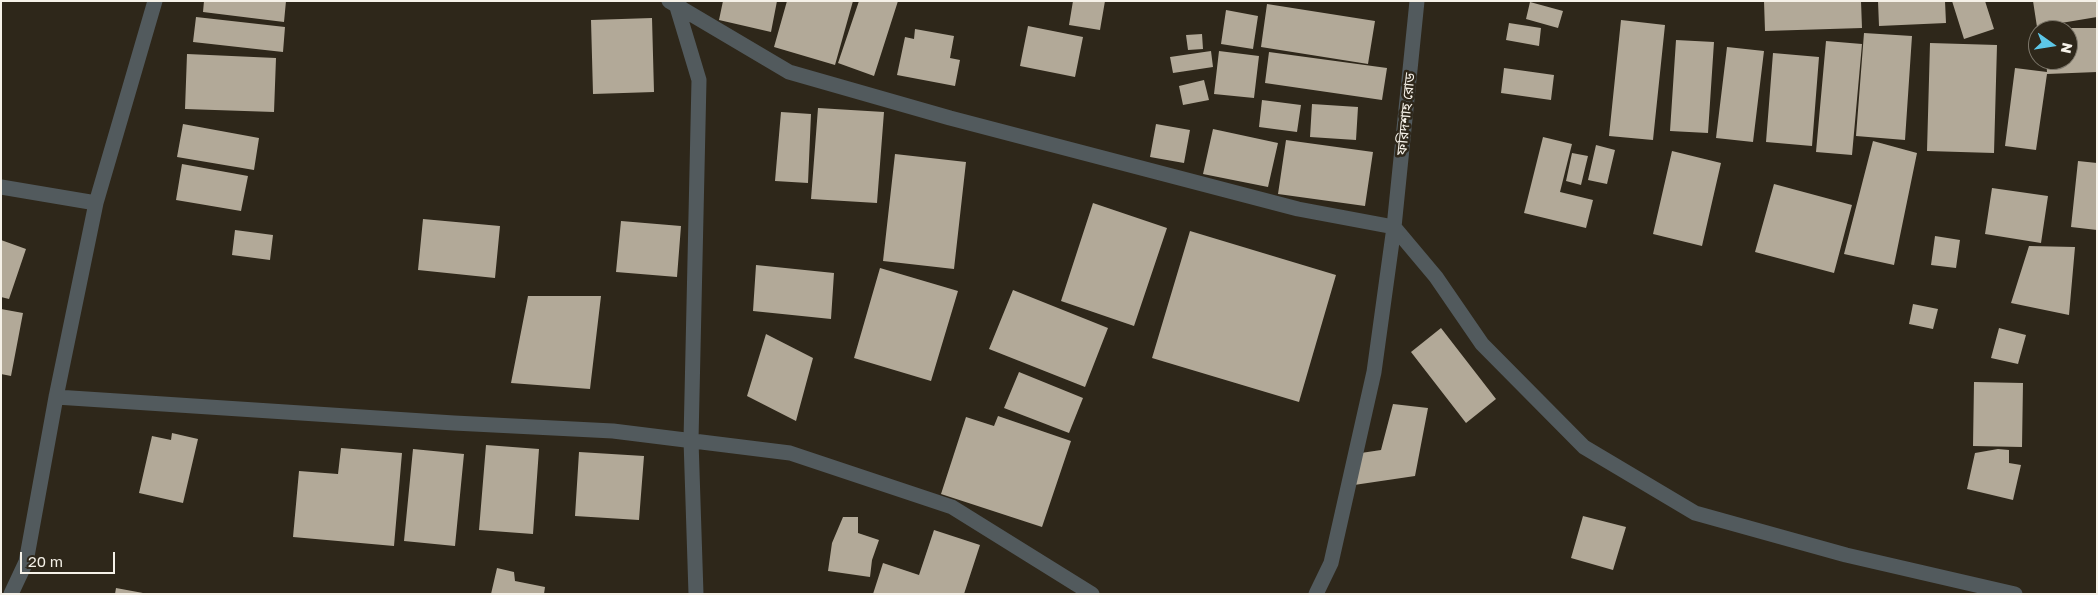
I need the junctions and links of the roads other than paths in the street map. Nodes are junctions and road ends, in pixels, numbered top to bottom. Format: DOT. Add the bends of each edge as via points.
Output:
graph roads {
  1 [pos="155,1"];
  2 [pos="1417,1"];
  3 [pos="675,3"];
  4 [pos="1,188"];
  5 [pos="96,203"];
  6 [pos="1394,227"];
  7 [pos="56,397"];
  8 [pos="691,440"];
  9 [pos="11,594"];
  10 [pos="696,594"];
  11 [pos="1092,594"];
  12 [pos="1316,594"];
  13 [pos="2015,594"];
  1 -- 5 [label="street"];
  2 -- 6 [label="street, ফরিদশাহ রোড"];
  3 -- 6 [label="street" via="789,72 950,118 1298,209"];
  3 -- 8 [label="street" via="699,80"];
  4 -- 5 [label="street"];
  5 -- 7 [label="street"];
  6 -- 12 [label="street, ফরিদশাহ রোড" via="1374,372 1331,563"];
  6 -- 13 [label="street" via="1436,277 1482,344 1584,447 1695,514 1846,555"];
  7 -- 8 [label="street" via="613,431"];
  7 -- 9 [label="street" via="26,562"];
  8 -- 10 [label="street"];
  8 -- 11 [label="street" via="790,453 952,507"];
}
